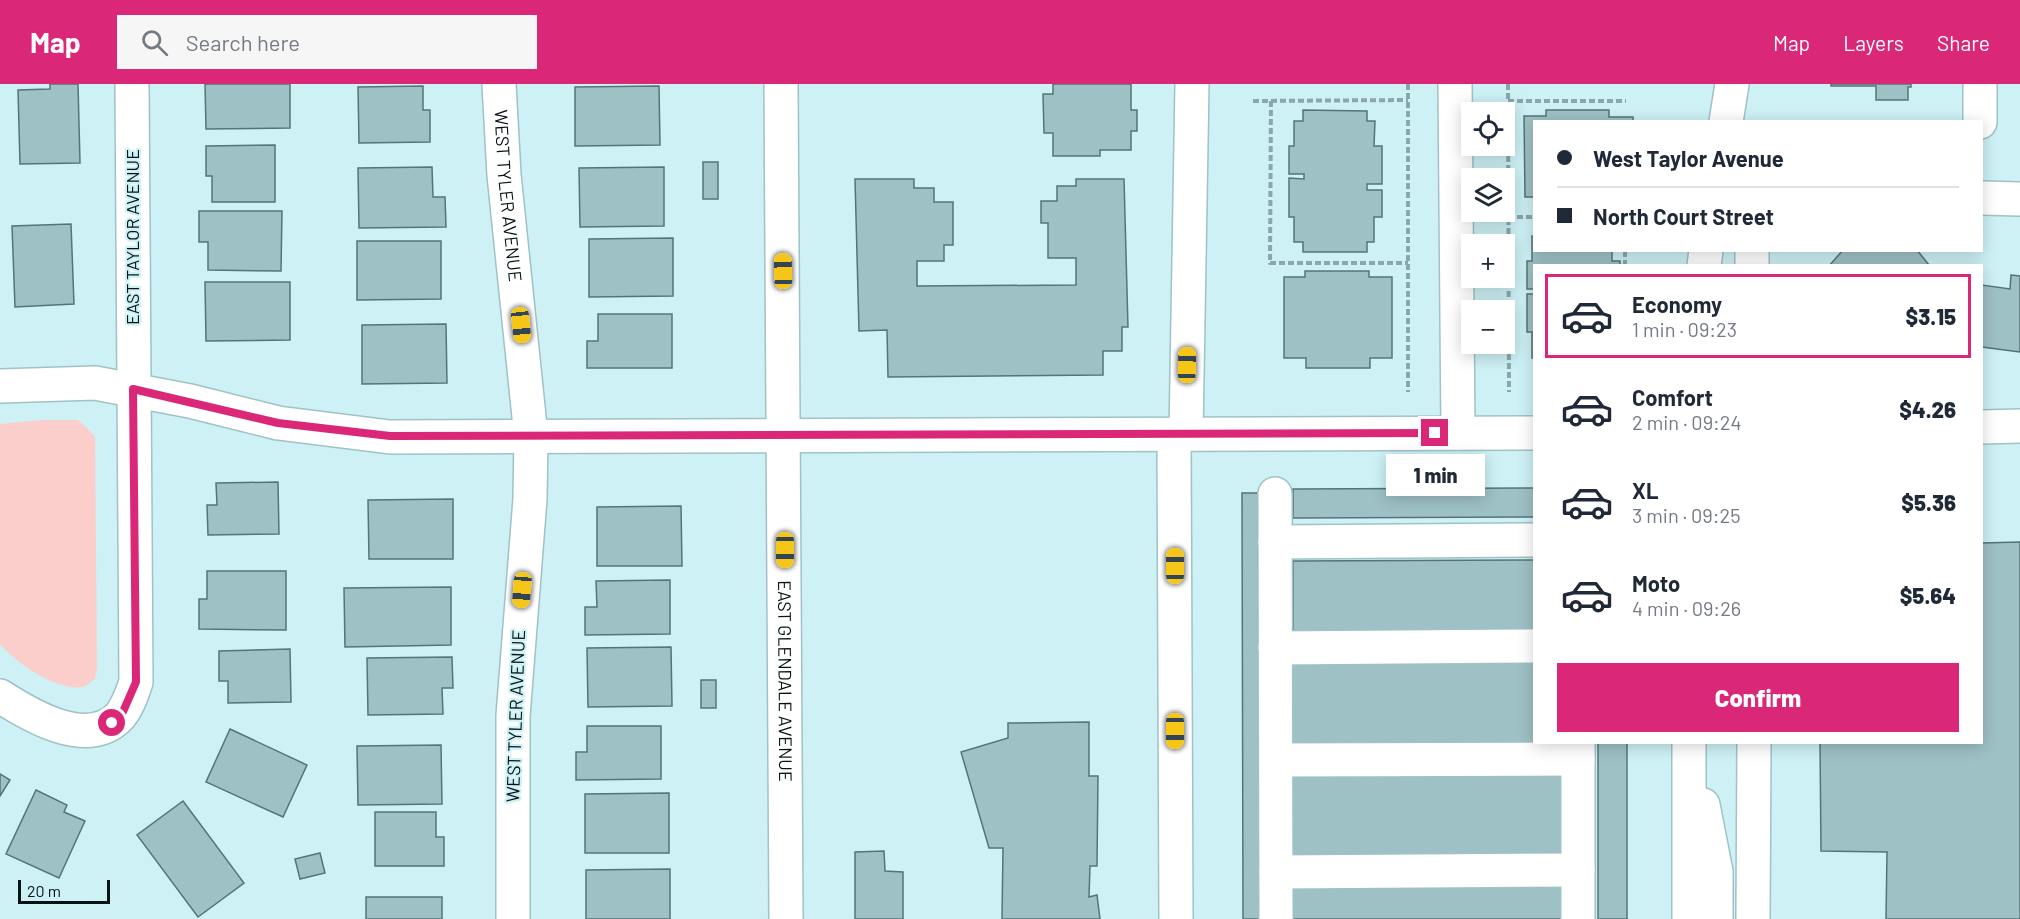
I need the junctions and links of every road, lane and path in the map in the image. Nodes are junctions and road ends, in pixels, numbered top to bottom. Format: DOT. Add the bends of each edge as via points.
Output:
graph roads {
  1 [pos="132,84"];
  2 [pos="499,84"];
  3 [pos="782,84"];
  4 [pos="1192,84"];
  5 [pos="1408,84"];
  6 [pos="1455,84"];
  7 [pos="1508,84"];
  8 [pos="1732,84"];
  9 [pos="1750,84"];
  10 [pos="1980,84"];
  11 [pos="1408,100"];
  12 [pos="1252,101"];
  13 [pos="1271,101"];
  14 [pos="1508,101"];
  15 [pos="1626,101"];
  16 [pos="1726,120"];
  17 [pos="1750,120"];
  18 [pos="1980,120"];
  19 [pos="1508,168"];
  20 [pos="1983,198"];
  21 [pos="2020,199"];
  22 [pos="1533,217"];
  23 [pos="1515,218"];
  24 [pos="1508,222"];
  25 [pos="1408,262"];
  26 [pos="0,386"];
  27 [pos="133,389"];
  28 [pos="1408,392"];
  29 [pos="1509,392"];
  30 [pos="2020,426"];
  31 [pos="1983,427"];
  32 [pos="1458,433"];
  33 [pos="1533,433"];
  34 [pos="785,435"];
  35 [pos="1180,435"];
  36 [pos="531,436"];
  37 [pos="1275,494"];
  38 [pos="1533,540"];
  39 [pos="1275,542"];
  40 [pos="1533,646"];
  41 [pos="1275,648"];
  42 [pos="0,696"];
  43 [pos="1754,744"];
  44 [pos="1689,747"];
  45 [pos="1578,751"];
  46 [pos="1276,760"];
  47 [pos="1578,870"];
  48 [pos="1276,872"];
  49 [pos="513,919"];
  50 [pos="786,919"];
  51 [pos="1176,919"];
  52 [pos="1276,919"];
  53 [pos="1578,919"];
  54 [pos="1689,919"];
  55 [pos="1716,919"];
  56 [pos="1753,919"];
  1 -- 27 [label="street, EAST TAYLOR AVENUE"];
  2 -- 36 [label="street, WEST TYLER AVENUE" via="504,175"];
  3 -- 34 [label="street, EAST GLENDALE AVENUE"];
  4 -- 35 [label="street"];
  5 -- 11 [label="path"];
  6 -- 32 [label="street"];
  7 -- 14 [label="path"];
  8 -- 16 [label="street"];
  9 -- 17 [label="street"];
  10 -- 18 [label="street"];
  11 -- 13 [label="path"];
  11 -- 25 [label="path"];
  12 -- 13 [label="path"];
  13 -- 25 [label="path" via="1270,263"];
  14 -- 15 [label="path"];
  14 -- 19 [label="path"];
  20 -- 21 [label="street"];
  22 -- 23 [label="path"];
  24 -- 29 [label="path"];
  25 -- 28 [label="path"];
  26 -- 27 [label="street" via="95,383"];
  27 -- 36 [label="street" via="278,423 367,434"];
  27 -- 42 [label="street, EAST TAYLOR AVENUE" via="136,682 122,714 96,730 58,725"];
  30 -- 31 [label="street"];
  32 -- 33 [label="street"];
  32 -- 35 [label="street"];
  34 -- 35 [label="street"];
  34 -- 36 [label="street"];
  34 -- 50 [label="street, EAST GLENDALE AVENUE"];
  35 -- 51 [label="street"];
  36 -- 49 [label="street, WEST TYLER AVENUE" via="530,499 513,716"];
  37 -- 39 [label="street"];
  38 -- 39 [label="street"];
  39 -- 41 [label="street"];
  40 -- 41 [label="street"];
  41 -- 46 [label="street"];
  43 -- 56 [label="street"];
  44 -- 54 [label="street"];
  44 -- 55 [label="street" via="1716,872"];
  45 -- 46 [label="street"];
  45 -- 47 [label="street"];
  46 -- 48 [label="street"];
  47 -- 48 [label="street"];
  47 -- 53 [label="street"];
  48 -- 52 [label="street"];
}
